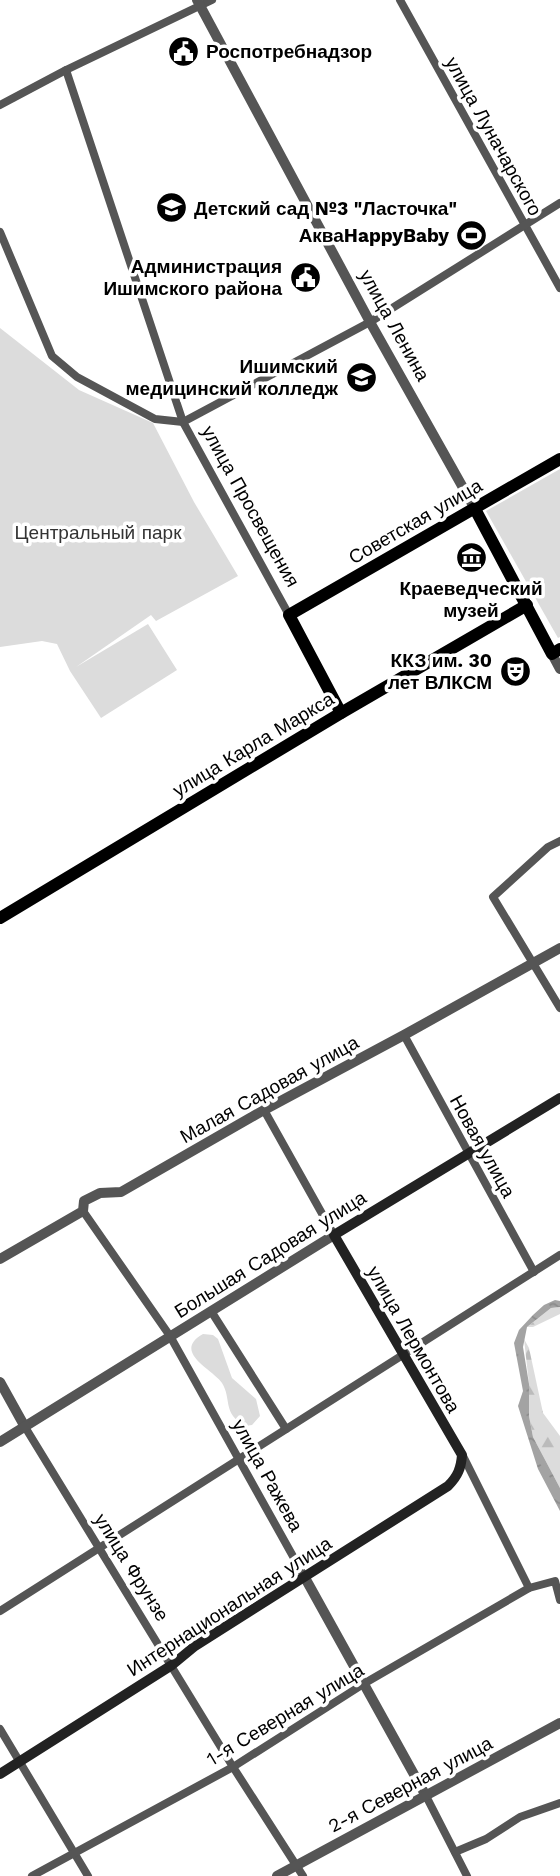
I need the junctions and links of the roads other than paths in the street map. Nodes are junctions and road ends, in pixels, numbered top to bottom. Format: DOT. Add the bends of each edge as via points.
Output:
graph roads {
  1 [pos="212,0"];
  2 [pos="400,0"];
  3 [pos="198,3"];
  4 [pos="66,70"];
  5 [pos="0,105"];
  6 [pos="560,203"];
  7 [pos="525,224"];
  8 [pos="0,232"];
  9 [pos="560,288"];
  10 [pos="370,322"];
  11 [pos="183,422"];
  12 [pos="560,459"];
  13 [pos="475,509"];
  14 [pos="527,606"];
  15 [pos="289,615"];
  16 [pos="556,651"];
  17 [pos="560,669"];
  18 [pos="341,713"];
  19 [pos="560,841"];
  20 [pos="0,918"];
  21 [pos="560,948"];
  22 [pos="532,963"];
  23 [pos="560,1008"];
  24 [pos="404,1035"];
  25 [pos="560,1098"];
  26 [pos="264,1110"];
  27 [pos="469,1153"];
  28 [pos="83,1211"];
  29 [pos="334,1235"];
  30 [pos="560,1255"];
  31 [pos="0,1259"];
  32 [pos="534,1272"];
  33 [pos="211,1311"];
  34 [pos="170,1336"];
  35 [pos="403,1356"];
  36 [pos="0,1382"];
  37 [pos="25,1427"];
  38 [pos="286,1429"];
  39 [pos="0,1442"];
  40 [pos="462,1455"];
  41 [pos="240,1459"];
  42 [pos="99,1548"];
  43 [pos="304,1576"];
  44 [pos="529,1588"];
  45 [pos="560,1600"];
  46 [pos="0,1611"];
  47 [pos="172,1665"];
  48 [pos="365,1683"];
  49 [pos="560,1723"];
  50 [pos="0,1729"];
  51 [pos="20,1761"];
  52 [pos="233,1767"];
  53 [pos="0,1774"];
  54 [pos="426,1796"];
  55 [pos="560,1803"];
  56 [pos="73,1853"];
  57 [pos="455,1853"];
  58 [pos="296,1865"];
  59 [pos="32,1876"];
  60 [pos="88,1876"];
  61 [pos="277,1876"];
  62 [pos="303,1876"];
  63 [pos="467,1876"];
  1 -- 3 [label="street"];
  2 -- 7 [label="street, улица Луначарского"];
  3 -- 4 [label="street"];
  3 -- 10 [label="street, улица Ленина"];
  4 -- 5 [label="street"];
  4 -- 11 [label="street, улица Просвещения"];
  6 -- 7 [label="street"];
  7 -- 9 [label="street, улица Луначарского"];
  7 -- 10 [label="street"];
  8 -- 11 [label="street" via="52,356 77,377 155,419"];
  10 -- 11 [label="street"];
  10 -- 13 [label="street, улица Ленина"];
  11 -- 15 [label="street, улица Просвещения"];
  12 -- 13 [label="main road, Советская улица"];
  13 -- 14 [label="main road, улица Ленина"];
  13 -- 15 [label="main road, Советская улица"];
  14 -- 16 [label="main road, улица Ленина"];
  14 -- 18 [label="main road, улица Карла Маркса"];
  15 -- 18 [label="main road, улица Просвещения"];
  16 -- 17 [label="street, улица Ленина"];
  18 -- 20 [label="main road, улица Карла Маркса"];
  19 -- 22 [label="street" via="493,897"];
  21 -- 22 [label="street, Малая Садовая улица"];
  22 -- 23 [label="street"];
  22 -- 24 [label="street, Малая Садовая улица"];
  24 -- 26 [label="street, Малая Садовая улица"];
  24 -- 27 [label="street, Новая улица"];
  25 -- 27 [label="main road, Большая Садовая улица"];
  26 -- 28 [label="street, Малая Садовая улица" via="121,1192 100,1193 84,1201"];
  26 -- 29 [label="street, улица Лермонтова"];
  27 -- 29 [label="main road, Большая Садовая улица"];
  27 -- 32 [label="street, Новая улица"];
  28 -- 31 [label="street, Малая Садовая улица"];
  28 -- 34 [label="street, улица Ражева"];
  29 -- 33 [label="street, Большая Садовая улица"];
  29 -- 35 [label="main road, улица Лермонтова"];
  30 -- 32 [label="street"];
  32 -- 35 [label="street"];
  33 -- 34 [label="street, Большая Садовая улица"];
  33 -- 38 [label="street"];
  34 -- 37 [label="street, Большая Садовая улица"];
  34 -- 41 [label="street, улица Ражева"];
  35 -- 38 [label="street"];
  35 -- 40 [label="main road, улица Лермонтова"];
  36 -- 37 [label="street, улица Фрунзе"];
  37 -- 39 [label="street, Большая Садовая улица"];
  37 -- 42 [label="street, улица Фрунзе"];
  38 -- 41 [label="street"];
  40 -- 43 [label="main road, Интернациональная улица" via="461,1467 448,1486"];
  40 -- 44 [label="street, улица Лермонтова"];
  41 -- 42 [label="street"];
  41 -- 43 [label="street, улица Ражева"];
  42 -- 46 [label="street"];
  42 -- 47 [label="street, улица Фрунзе"];
  43 -- 47 [label="main road, Интернациональная улица"];
  43 -- 48 [label="street, улица Ражева"];
  44 -- 45 [label="street, 1-я Северная улица" via="555,1581"];
  44 -- 48 [label="street, 1-я Северная улица"];
  47 -- 51 [label="main road, Интернациональная улица"];
  47 -- 52 [label="street, улица Фрунзе"];
  48 -- 52 [label="street, 1-я Северная улица"];
  48 -- 54 [label="street, улица Ражева"];
  49 -- 54 [label="street, 2-я Северная улица"];
  50 -- 51 [label="street"];
  51 -- 53 [label="main road, Интернациональная улица"];
  51 -- 56 [label="street"];
  52 -- 56 [label="street, 1-я Северная улица"];
  52 -- 58 [label="street, улица Фрунзе"];
  54 -- 57 [label="street, улица Ражева"];
  54 -- 58 [label="street, 2-я Северная улица"];
  55 -- 57 [label="street" via="520,1817"];
  56 -- 59 [label="street, 1-я Северная улица"];
  56 -- 60 [label="street"];
  57 -- 63 [label="street, улица Ражева"];
  58 -- 61 [label="street, 2-я Северная улица"];
  58 -- 62 [label="street, улица Фрунзе"];
}
